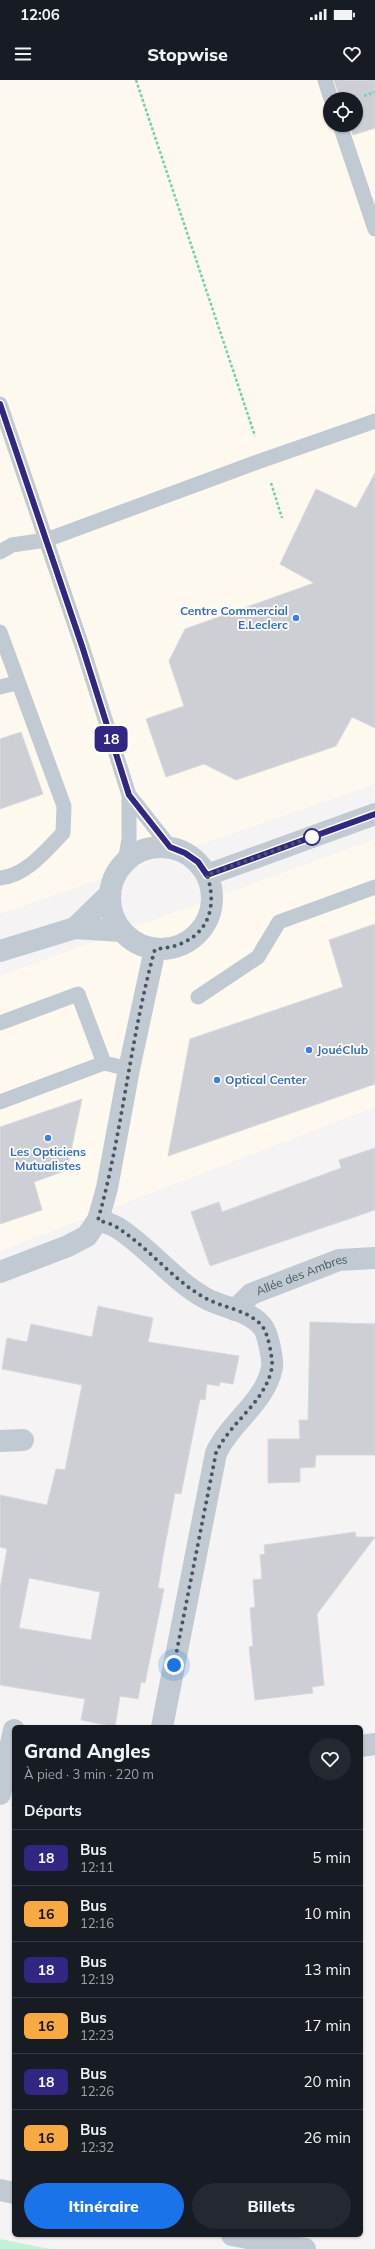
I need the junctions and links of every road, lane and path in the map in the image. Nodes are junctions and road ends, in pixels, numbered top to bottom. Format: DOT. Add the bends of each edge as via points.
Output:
graph roads {
  1 [pos="136,80"];
  2 [pos="325,80"];
  3 [pos="329,92"];
  4 [pos="375,92"];
  5 [pos="364,96"];
  6 [pos="342,132"];
  7 [pos="375,229"];
  8 [pos="0,404"];
  9 [pos="375,421"];
  10 [pos="263,460"];
  11 [pos="282,518"];
  12 [pos="46,540"];
  13 [pos="0,552"];
  14 [pos="0,632"];
  15 [pos="17,683"];
  16 [pos="0,687"];
  17 [pos="129,795"];
  18 [pos="375,814"];
  19 [pos="170,847"];
  20 [pos="125,862"];
  21 [pos="207,875"];
  22 [pos="0,878"];
  23 [pos="375,887"];
  24 [pos="110,894"];
  25 [pos="74,928"];
  26 [pos="121,931"];
  27 [pos="155,949"];
  28 [pos="0,951"];
  29 [pos="198,997"];
  30 [pos="0,1023"];
  31 [pos="104,1063"];
  32 [pos="129,1069"];
  33 [pos="0,1102"];
  34 [pos="98,1220"];
  35 [pos="375,1258"];
  36 [pos="0,1272"];
  37 [pos="235,1310"];
  38 [pos="23,1440"];
  39 [pos="0,1441"];
  40 [pos="162,1725"];
  41 [pos="0,1728"];
  42 [pos="12,1730"];
  43 [pos="12,1739"];
  44 [pos="375,1744"];
  45 [pos="363,1746"];
  46 [pos="0,1794"];
  47 [pos="0,2190"];
  48 [pos="12,2193"];
  49 [pos="242,2237"];
  50 [pos="305,2249"];
  1 -- 10 [label="path"];
  2 -- 3 [label="lane"];
  4 -- 5 [label="path"];
  6 -- 7 [label="lane"];
  8 -- 12 [label="lane"];
  9 -- 10 [label="lane"];
  10 -- 11 [label="path"];
  10 -- 12 [label="lane"];
  12 -- 13 [label="lane" via="12,545"];
  12 -- 17 [label="lane"];
  14 -- 15 [label="lane"];
  15 -- 16 [label="lane"];
  15 -- 22 [label="lane" via="64,806 63,833 37,860 10,877"];
  17 -- 19 [label="lane"];
  17 -- 20 [label="lane" via="129,839"];
  18 -- 21 [label="street"];
  19 -- 20 [label="street" via="138,852"];
  19 -- 21 [label="street" via="198,862"];
  20 -- 24 [label="street" via="112,882"];
  21 -- 27 [label="street" via="212,891 212,906 207,921 198,934 186,943 171,949"];
  23 -- 29 [label="lane" via="279,922 258,958"];
  24 -- 25 [label="street"];
  24 -- 26 [label="street" via="112,914"];
  25 -- 26 [label="street"];
  25 -- 28 [label="street"];
  26 -- 27 [label="street" via="142,946"];
  27 -- 32 [label="street"];
  30 -- 31 [label="lane" via="78,994"];
  31 -- 32 [label="lane"];
  31 -- 33 [label="lane"];
  32 -- 34 [label="street" via="107,1188"];
  34 -- 36 [label="street" via="87,1236"];
  34 -- 37 [label="street" via="117,1227 206,1299"];
  35 -- 37 [label="street, Allée des Ambres" via="339,1260 251,1294"];
  37 -- 40 [label="street" via="263,1327 272,1366 268,1382 260,1395 223,1438 216,1453"];
  38 -- 39 [label="street"];
  41 -- 42 [label="street"];
  43 -- 46 [label="street"];
  44 -- 45 [label="street"];
  47 -- 48 [label="street"];
  49 -- 50 [label="street"];
}
